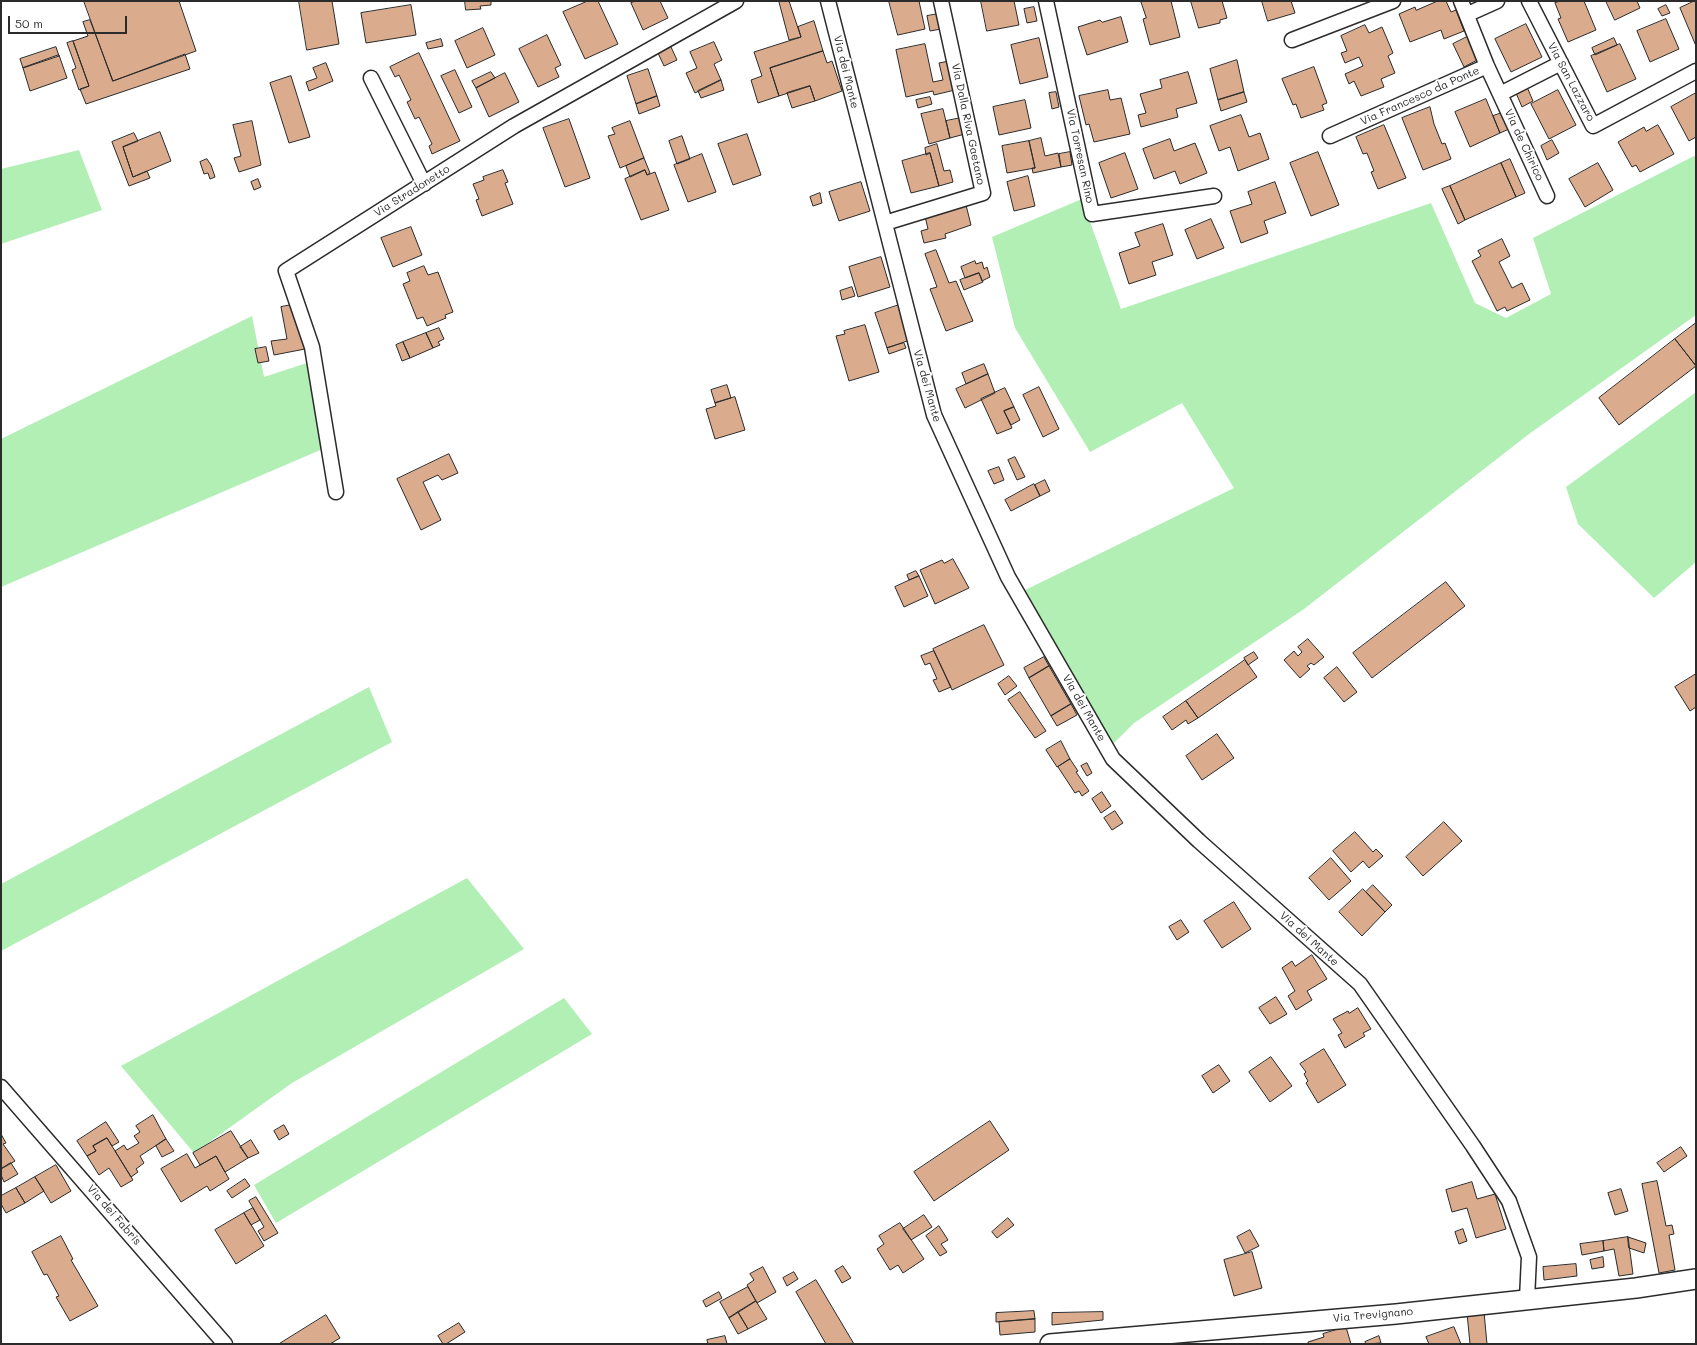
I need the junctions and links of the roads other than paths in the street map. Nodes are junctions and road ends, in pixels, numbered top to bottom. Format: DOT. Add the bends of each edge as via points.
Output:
graph roads {
  1 [pos="736,1"];
  2 [pos="828,1"];
  3 [pos="941,1"];
  4 [pos="1046,1"];
  5 [pos="1393,1"];
  6 [pos="1461,1"];
  7 [pos="1497,1"];
  8 [pos="1529,1"];
  9 [pos="1468,14"];
  10 [pos="1292,40"];
  11 [pos="1561,63"];
  12 [pos="1487,66"];
  13 [pos="1696,71"];
  14 [pos="371,78"];
  15 [pos="1500,94"];
  16 [pos="1330,136"];
  17 [pos="424,184"];
  18 [pos="1214,196"];
  19 [pos="1548,196"];
  20 [pos="885,223"];
  21 [pos="336,492"];
  22 [pos="1,1087"];
  23 [pos="1696,1280"];
  24 [pos="1528,1299"];
  25 [pos="1129,1340"];
  26 [pos="225,1344"];
  27 [pos="1050,1344"];
  1 -- 17 [label="street, Via Stradonetto" via="514,126"];
  2 -- 20 [label="street, Via dei Mante"];
  3 -- 20 [label="street, Via Dalla Riva Gaetano" via="983,193"];
  4 -- 18 [label="street, Via Torresan Rino" via="1092,214"];
  5 -- 10 [label="street"];
  6 -- 9 [label="street"];
  7 -- 9 [label="street"];
  8 -- 11 [label="street, Via San Lazzaro"];
  9 -- 12 [label="street"];
  11 -- 13 [label="street, Via San Lazzaro" via="1593,126"];
  11 -- 15 [label="street"];
  12 -- 15 [label="street, Via Francesco da Ponte"];
  12 -- 16 [label="street, Via Francesco da Ponte"];
  14 -- 17 [label="street"];
  15 -- 19 [label="street, Via de Chirico"];
  17 -- 21 [label="street, Via Stradonetto" via="286,271 312,347"];
  20 -- 24 [label="street, Via dei Mante" via="934,415 1008,577 1114,759 1199,841 1360,984 1509,1201 1528,1257"];
  22 -- 26 [label="street, Via dei Fabris"];
  23 -- 24 [label="main road, Via Trevignano"];
  24 -- 25 [label="main road, Via Trevignano"];
  25 -- 27 [label="main road, Via Trevignano"];
}
